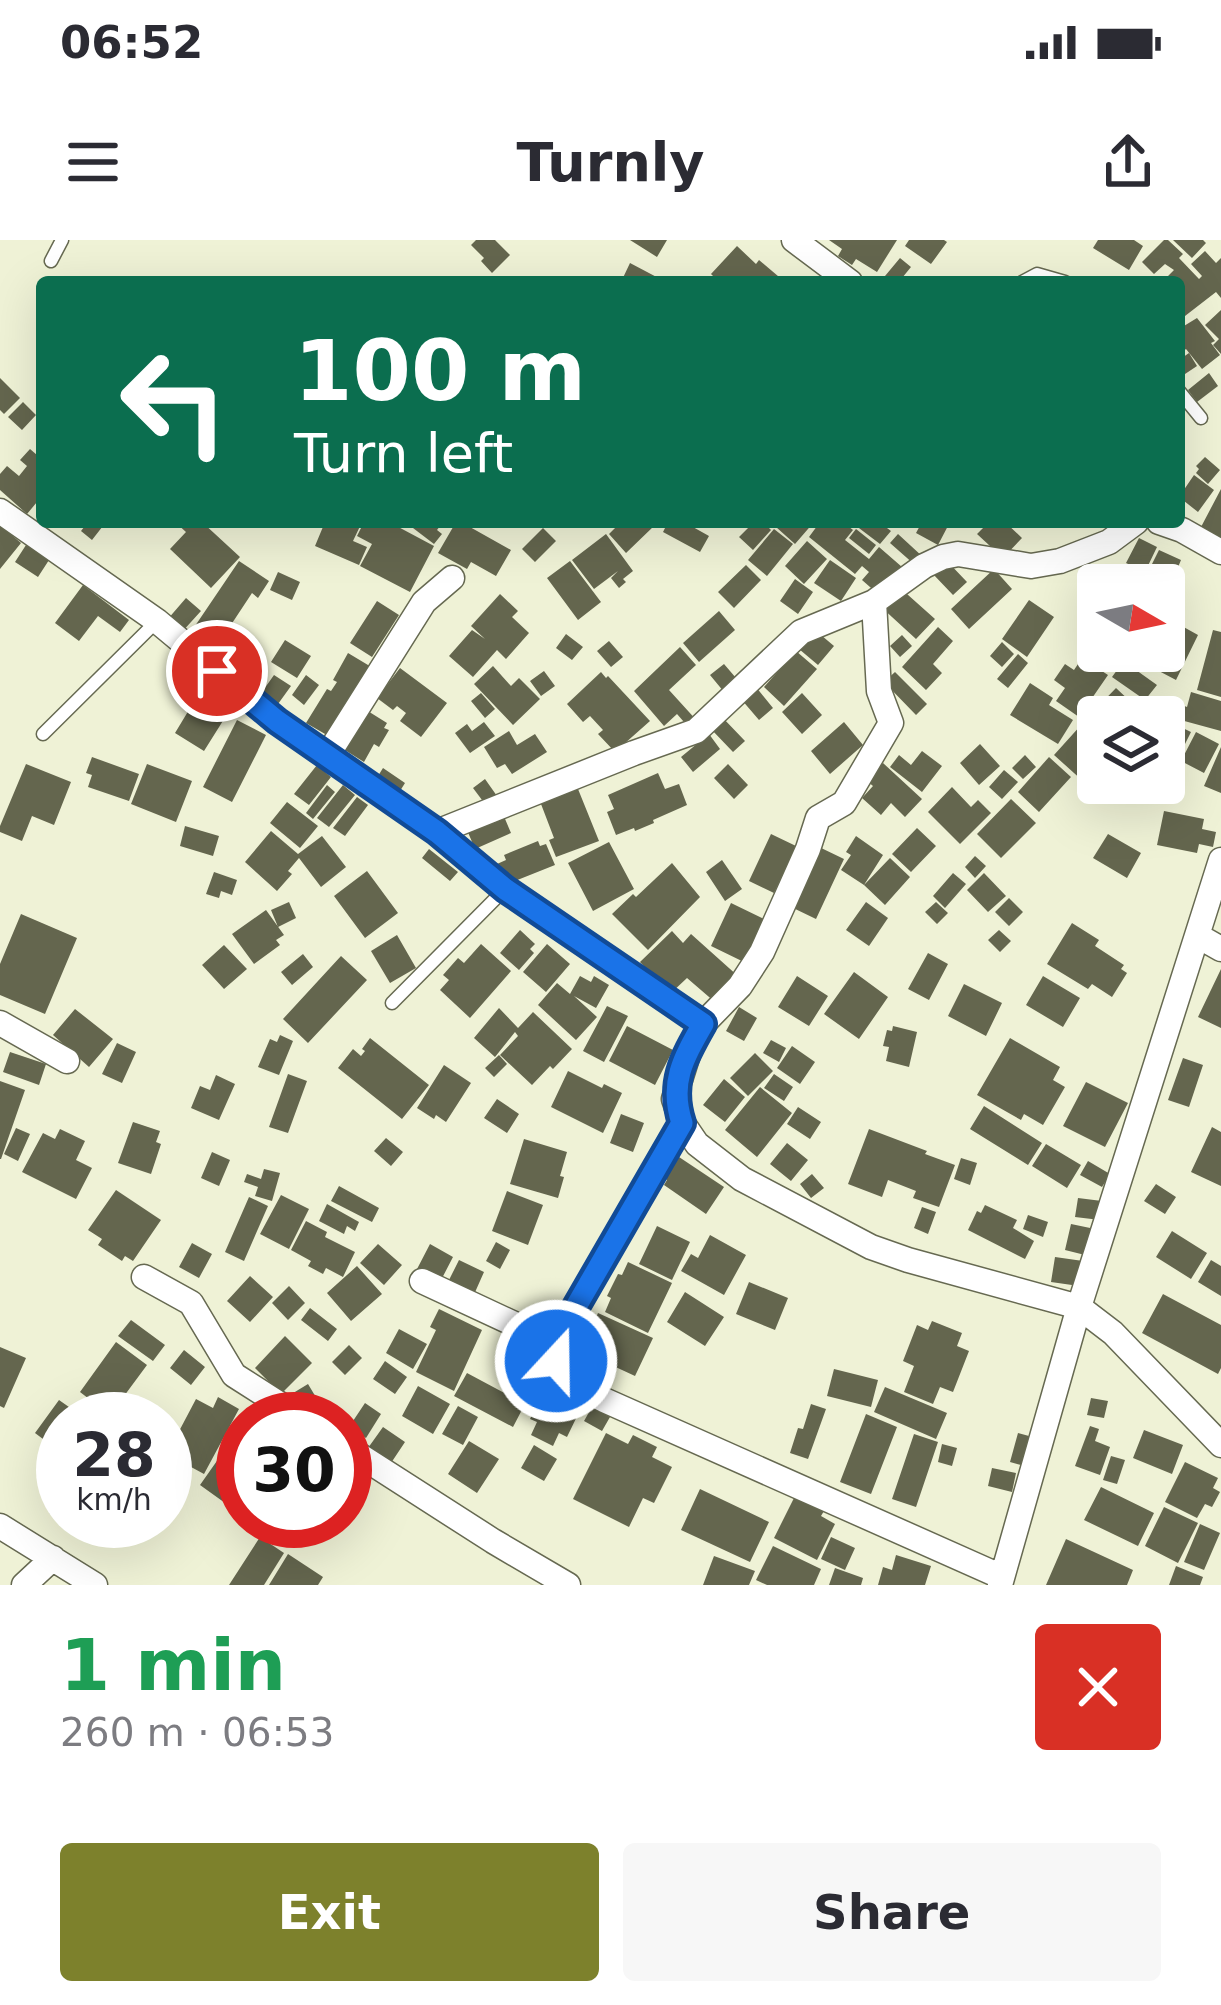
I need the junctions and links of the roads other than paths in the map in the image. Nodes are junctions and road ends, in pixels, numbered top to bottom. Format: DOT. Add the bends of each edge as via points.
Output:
graph roads {
  1 [pos="62,240"];
  2 [pos="794,240"];
  3 [pos="51,261"];
  4 [pos="842,276"];
  5 [pos="1185,398"];
  6 [pos="1201,418"];
  7 [pos="0,511"];
  8 [pos="1128,528"];
  9 [pos="1176,528"];
  10 [pos="1221,552"];
  11 [pos="452,578"];
  12 [pos="874,602"];
  13 [pos="157,621"];
  14 [pos="43,734"];
  15 [pos="327,756"];
  16 [pos="437,832"];
  17 [pos="1221,860"];
  18 [pos="505,889"];
  19 [pos="1210,942"];
  20 [pos="392,1004"];
  21 [pos="0,1023"];
  22 [pos="703,1024"];
  23 [pos="67,1061"];
  24 [pos="682,1123"];
  25 [pos="144,1277"];
  26 [pos="422,1281"];
  27 [pos="1079,1307"];
  28 [pos="555,1343"];
  29 [pos="261,1392"];
  30 [pos="1221,1444"];
  31 [pos="372,1463"];
  32 [pos="0,1526"];
  33 [pos="53,1558"];
  34 [pos="1001,1581"];
  35 [pos="24,1585"];
  36 [pos="95,1585"];
  37 [pos="568,1585"];
  1 -- 3 [label="lane"];
  2 -- 4 [label="street"];
  5 -- 6 [label="lane"];
  7 -- 13 [label="street"];
  8 -- 12 [label="street" via="1046,564 943,557"];
  9 -- 10 [label="street"];
  11 -- 15 [label="street" via="424,602"];
  12 -- 16 [label="street" via="802,632 696,731"];
  12 -- 22 [label="street" via="879,691 891,723 844,802 818,818 763,952"];
  13 -- 14 [label="lane"];
  13 -- 15 [label="street"];
  15 -- 16 [label="street"];
  16 -- 18 [label="street"];
  17 -- 19 [label="street"];
  18 -- 20 [label="lane"];
  18 -- 22 [label="street"];
  19 -- 27 [label="street"];
  21 -- 23 [label="street"];
  22 -- 24 [label="street" via="674,1099"];
  24 -- 27 [label="street" via="742,1179 871,1247"];
  24 -- 28 [label="street"];
  25 -- 29 [label="street" via="191,1303 234,1375"];
  26 -- 28 [label="street"];
  27 -- 30 [label="street"];
  27 -- 34 [label="street"];
  28 -- 34 [label="street" via="571,1382 604,1400"];
  31 -- 37 [label="street"];
  32 -- 33 [label="street"];
  33 -- 35 [label="street"];
  33 -- 36 [label="street"];
}
